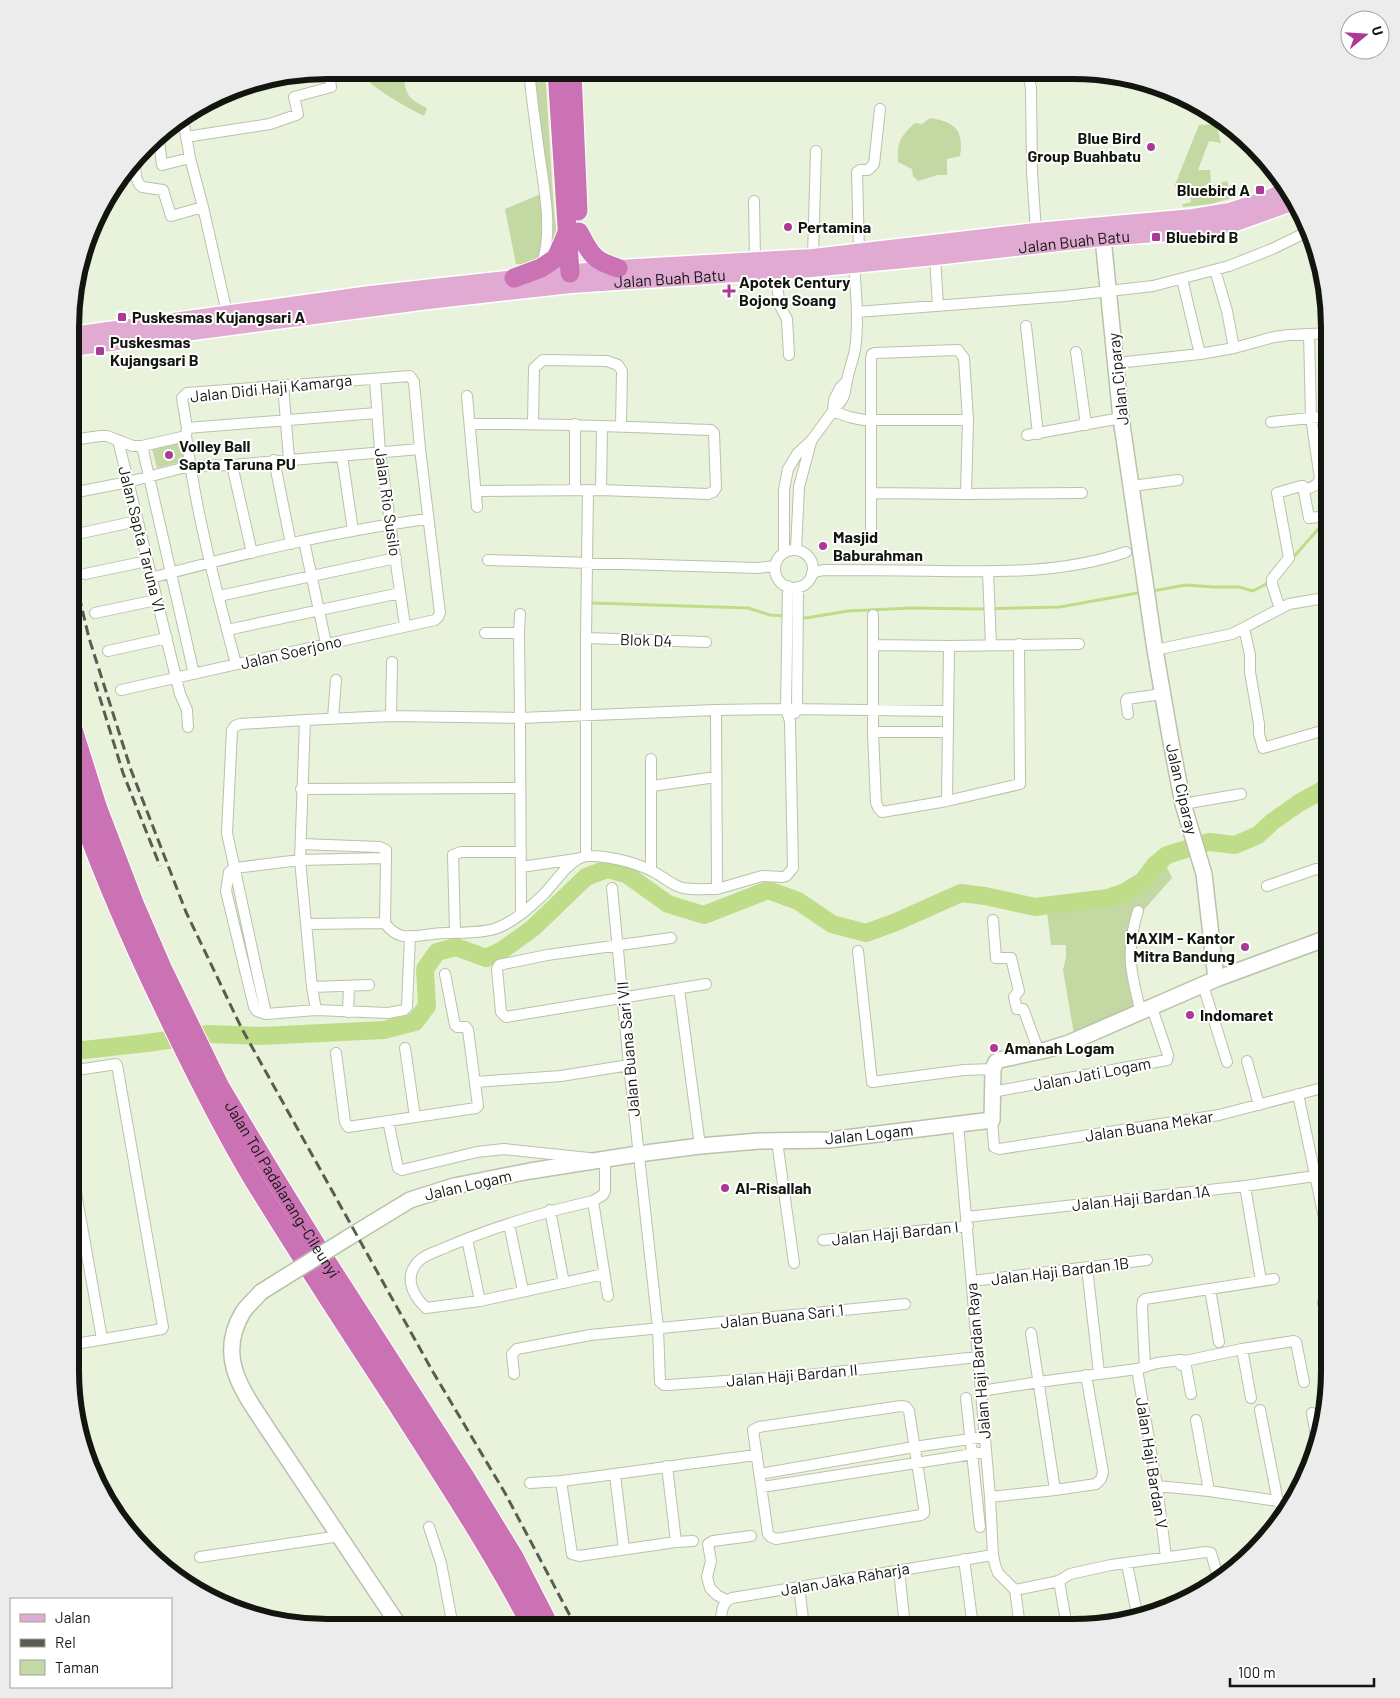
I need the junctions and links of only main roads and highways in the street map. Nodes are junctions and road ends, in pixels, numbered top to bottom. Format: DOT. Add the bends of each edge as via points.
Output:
graph roads {
  1 [pos="568,79"];
  2 [pos="1281,192"];
  3 [pos="1289,204"];
  4 [pos="573,233"];
  5 [pos="857,258"];
  6 [pos="774,265"];
  7 [pos="618,268"];
  8 [pos="514,278"];
  9 [pos="576,279"];
  10 [pos="79,334"];
  11 [pos="79,347"];
  12 [pos="79,748"];
  13 [pos="79,807"];
  14 [pos="155,973"];
  15 [pos="213,1090"];
  16 [pos="528,1619"];
  17 [pos="546,1619"];
  1 -- 4 [label="highway"];
  2 -- 5 [label="main road, Jalan Buah Batu" via="1215,214 1036,231"];
  3 -- 5 [label="main road, Jalan Buah Batu" via="1214,228 935,258"];
  4 -- 7 [label="highway" via="603,264"];
  4 -- 8 [label="highway" via="556,258 541,268"];
  4 -- 9 [label="highway"];
  5 -- 6 [label="main road, Jalan Buah Batu"];
  5 -- 6 [label="main road, Jalan Buah Batu" via="813,257"];
  6 -- 7 [label="main road, Jalan Buah Batu" via="755,260"];
  6 -- 9 [label="main road, Jalan Buah Batu"];
  7 -- 9 [label="main road, Jalan Buah Batu"];
  8 -- 9 [label="main road, Jalan Buah Batu"];
  8 -- 10 [label="main road, Jalan Buah Batu" via="370,294"];
  9 -- 11 [label="main road, Jalan Buah Batu"];
  12 -- 14 [label="highway, Jalan Tol Padalarang–Cileunyi" via="134,903"];
  13 -- 14 [label="highway, Jalan Tol Padalarang–Cileunyi" via="118,909"];
  14 -- 15 [label="highway, Jalan Tol Padalarang–Cileunyi"];
  15 -- 16 [label="highway, Jalan Tol Padalarang–Cileunyi" via="253,1178 451,1488"];
  15 -- 17 [label="highway, Jalan Tol Padalarang–Cileunyi" via="268,1167 465,1477 514,1557"];
}
